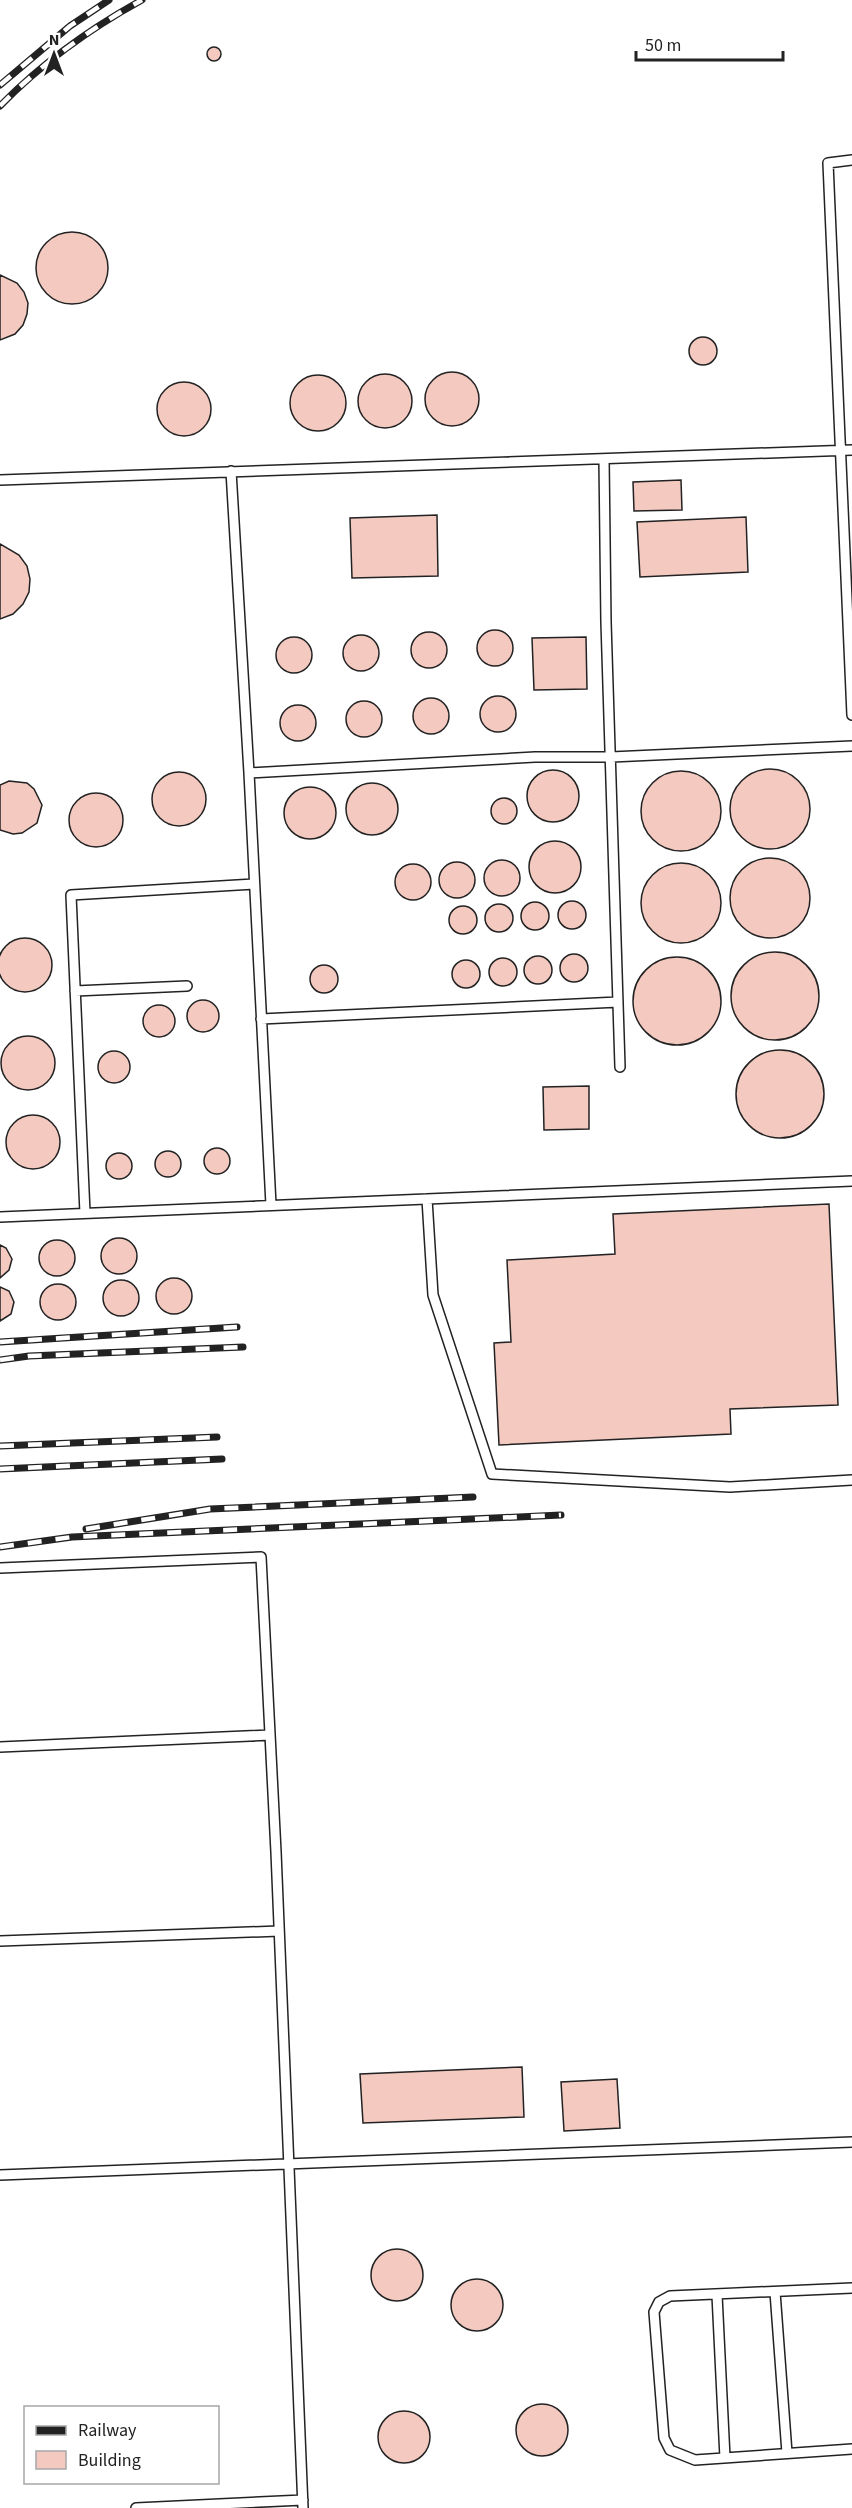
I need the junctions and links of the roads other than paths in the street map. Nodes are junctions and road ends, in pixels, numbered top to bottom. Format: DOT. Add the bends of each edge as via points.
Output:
graph roads {
  1 [pos="852,160"];
  2 [pos="852,450"];
  3 [pos="840,451"];
  4 [pos="604,459"];
  5 [pos="231,471"];
  6 [pos="0,480"];
  7 [pos="852,715"];
  8 [pos="852,746"];
  9 [pos="610,758"];
  10 [pos="249,773"];
  11 [pos="254,884"];
  12 [pos="187,986"];
  13 [pos="75,991"];
  14 [pos="618,1002"];
  15 [pos="261,1019"];
  16 [pos="620,1067"];
  17 [pos="852,1181"];
  18 [pos="427,1199"];
  19 [pos="271,1205"];
  20 [pos="85,1213"];
  21 [pos="0,1217"];
  22 [pos="852,1480"];
  23 [pos="0,1568"];
  24 [pos="270,1735"];
  25 [pos="0,1747"];
  26 [pos="279,1931"];
  27 [pos="0,1941"];
  28 [pos="852,2142"];
  29 [pos="288,2164"];
  30 [pos="0,2175"];
  31 [pos="852,2288"];
  32 [pos="775,2292"];
  33 [pos="717,2295"];
  34 [pos="852,2449"];
  35 [pos="787,2453"];
  36 [pos="725,2458"];
  37 [pos="303,2504"];
  38 [pos="136,2508"];
  1 -- 3 [label="lane" via="828,163"];
  2 -- 3 [label="lane"];
  3 -- 4 [label="lane"];
  3 -- 7 [label="lane"];
  4 -- 5 [label="lane"];
  4 -- 9 [label="lane"];
  5 -- 6 [label="lane"];
  5 -- 10 [label="lane"];
  8 -- 9 [label="lane"];
  9 -- 10 [label="lane" via="535,757"];
  9 -- 14 [label="lane"];
  10 -- 11 [label="lane"];
  11 -- 13 [label="lane" via="71,895"];
  11 -- 15 [label="lane"];
  12 -- 13 [label="lane"];
  13 -- 20 [label="lane"];
  14 -- 15 [label="lane"];
  14 -- 16 [label="lane"];
  15 -- 19 [label="lane"];
  17 -- 18 [label="lane"];
  18 -- 19 [label="lane"];
  18 -- 22 [label="lane" via="433,1295 492,1474 730,1487"];
  19 -- 20 [label="lane"];
  20 -- 21 [label="lane"];
  23 -- 24 [label="lane" via="261,1557"];
  24 -- 25 [label="lane"];
  24 -- 26 [label="lane"];
  26 -- 27 [label="lane"];
  26 -- 29 [label="lane"];
  28 -- 29 [label="lane"];
  29 -- 30 [label="lane"];
  29 -- 37 [label="lane"];
  31 -- 32 [label="lane"];
  32 -- 33 [label="lane"];
  32 -- 35 [label="lane"];
  33 -- 36 [label="lane"];
  33 -- 36 [label="lane" via="670,2295 659,2302 654,2312 664,2438 670,2450 695,2460"];
  34 -- 35 [label="lane"];
  35 -- 36 [label="lane"];
  37 -- 38 [label="lane"];
}
